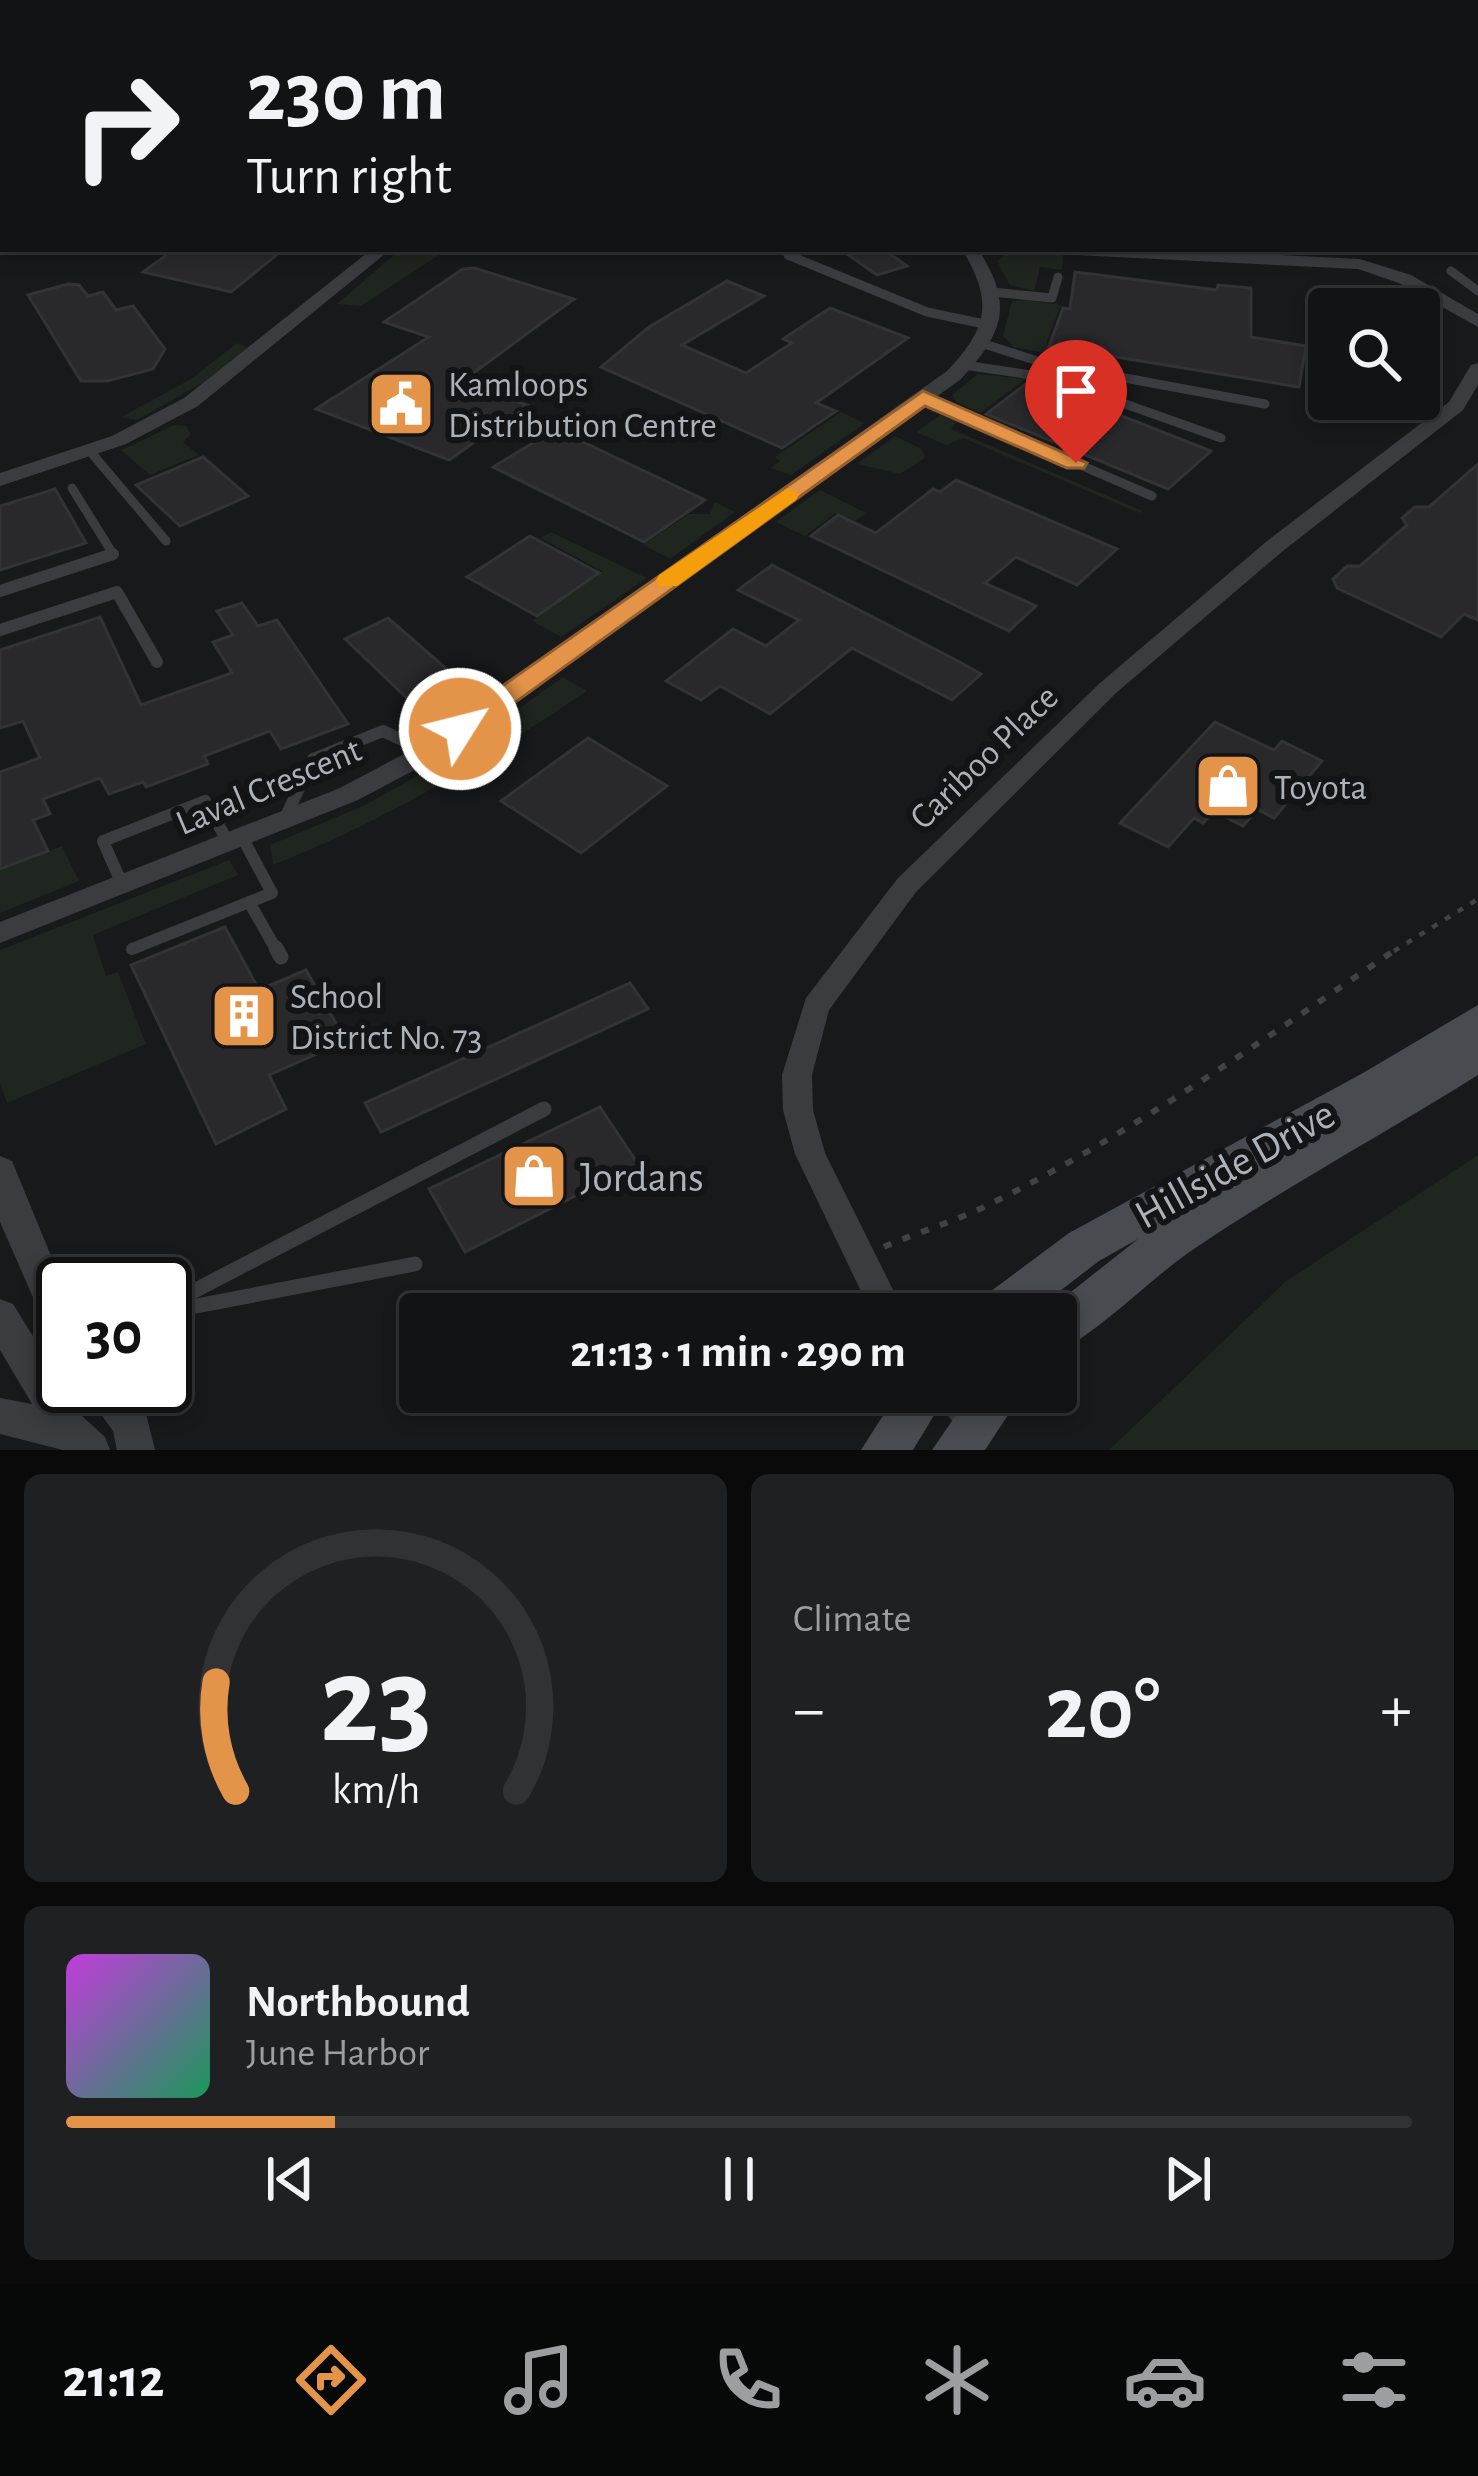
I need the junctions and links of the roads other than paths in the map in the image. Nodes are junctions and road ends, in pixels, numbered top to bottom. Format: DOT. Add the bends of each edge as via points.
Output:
graph roads {
  1 [pos="379,252"];
  2 [pos="972,252"];
  3 [pos="1138,252"];
  4 [pos="788,255"];
  5 [pos="1450,271"];
  6 [pos="1058,277"];
  7 [pos="1478,291"];
  8 [pos="992,292"];
  9 [pos="1478,322"];
  10 [pos="987,335"];
  11 [pos="964,365"];
  12 [pos="1478,369"];
  13 [pos="923,397"];
  14 [pos="1265,404"];
  15 [pos="1221,439"];
  16 [pos="89,450"];
  17 [pos="0,480"];
  18 [pos="73,488"];
  19 [pos="1152,496"];
  20 [pos="166,541"];
  21 [pos="0,591"];
  22 [pos="0,630"];
  23 [pos="157,662"];
  24 [pos="428,752"];
  25 [pos="285,819"];
  26 [pos="235,840"];
  27 [pos="122,884"];
  28 [pos="249,902"];
  29 [pos="0,933"];
  30 [pos="132,949"];
  31 [pos="281,957"];
  32 [pos="1478,1020"];
  33 [pos="1478,1055"];
  34 [pos="544,1109"];
  35 [pos="0,1171"];
  36 [pos="415,1264"];
  37 [pos="36,1265"];
  38 [pos="879,1293"];
  39 [pos="1022,1293"];
  40 [pos="192,1295"];
  41 [pos="192,1304"];
  42 [pos="1077,1312"];
  43 [pos="0,1316"];
  44 [pos="123,1413"];
  45 [pos="911,1413"];
  46 [pos="0,1416"];
  47 [pos="79,1439"];
  48 [pos="136,1450"];
  49 [pos="885,1450"];
  1 -- 16 [label="street" via="191,402"];
  2 -- 8 [label="street"];
  3 -- 9 [label="street" via="1360,264 1405,279"];
  4 -- 10 [label="lane"];
  5 -- 7 [label="lane"];
  6 -- 8 [label="lane" via="1052,298"];
  8 -- 10 [label="street"];
  10 -- 11 [label="street, Laval Crescent"];
  10 -- 14 [label="lane" via="1044,363"];
  11 -- 13 [label="street, Laval Crescent"];
  11 -- 15 [label="lane" via="1052,377"];
  12 -- 38 [label="street, Cariboo Place" via="1456,406 1108,688 907,885 816,1006 797,1075 798,1110 810,1154"];
  13 -- 19 [label="lane"];
  13 -- 24 [label="street, Laval Crescent"];
  16 -- 17 [label="street"];
  16 -- 20 [label="lane"];
  18 -- 21 [label="lane" via="112,554"];
  22 -- 23 [label="lane" via="116,592"];
  24 -- 25 [label="street, Laval Crescent"];
  24 -- 25 [label="lane" via="383,730 313,759"];
  25 -- 26 [label="street, Laval Crescent"];
  26 -- 27 [label="street, Laval Crescent"];
  26 -- 27 [label="lane" via="206,801 103,841"];
  26 -- 28 [label="lane" via="272,893"];
  27 -- 29 [label="street, Laval Crescent"];
  28 -- 30 [label="lane"];
  28 -- 31 [label="lane"];
  32 -- 39 [label="main road, Hillside Drive" via="1084,1247"];
  33 -- 42 [label="main road, Hillside Drive" via="1188,1225"];
  34 -- 40 [label="lane"];
  35 -- 37 [label="street"];
  36 -- 41 [label="lane"];
  43 -- 47 [label="street"];
  44 -- 48 [label="street"];
  45 -- 49 [label="main road"];
  46 -- 47 [label="street"];
}
